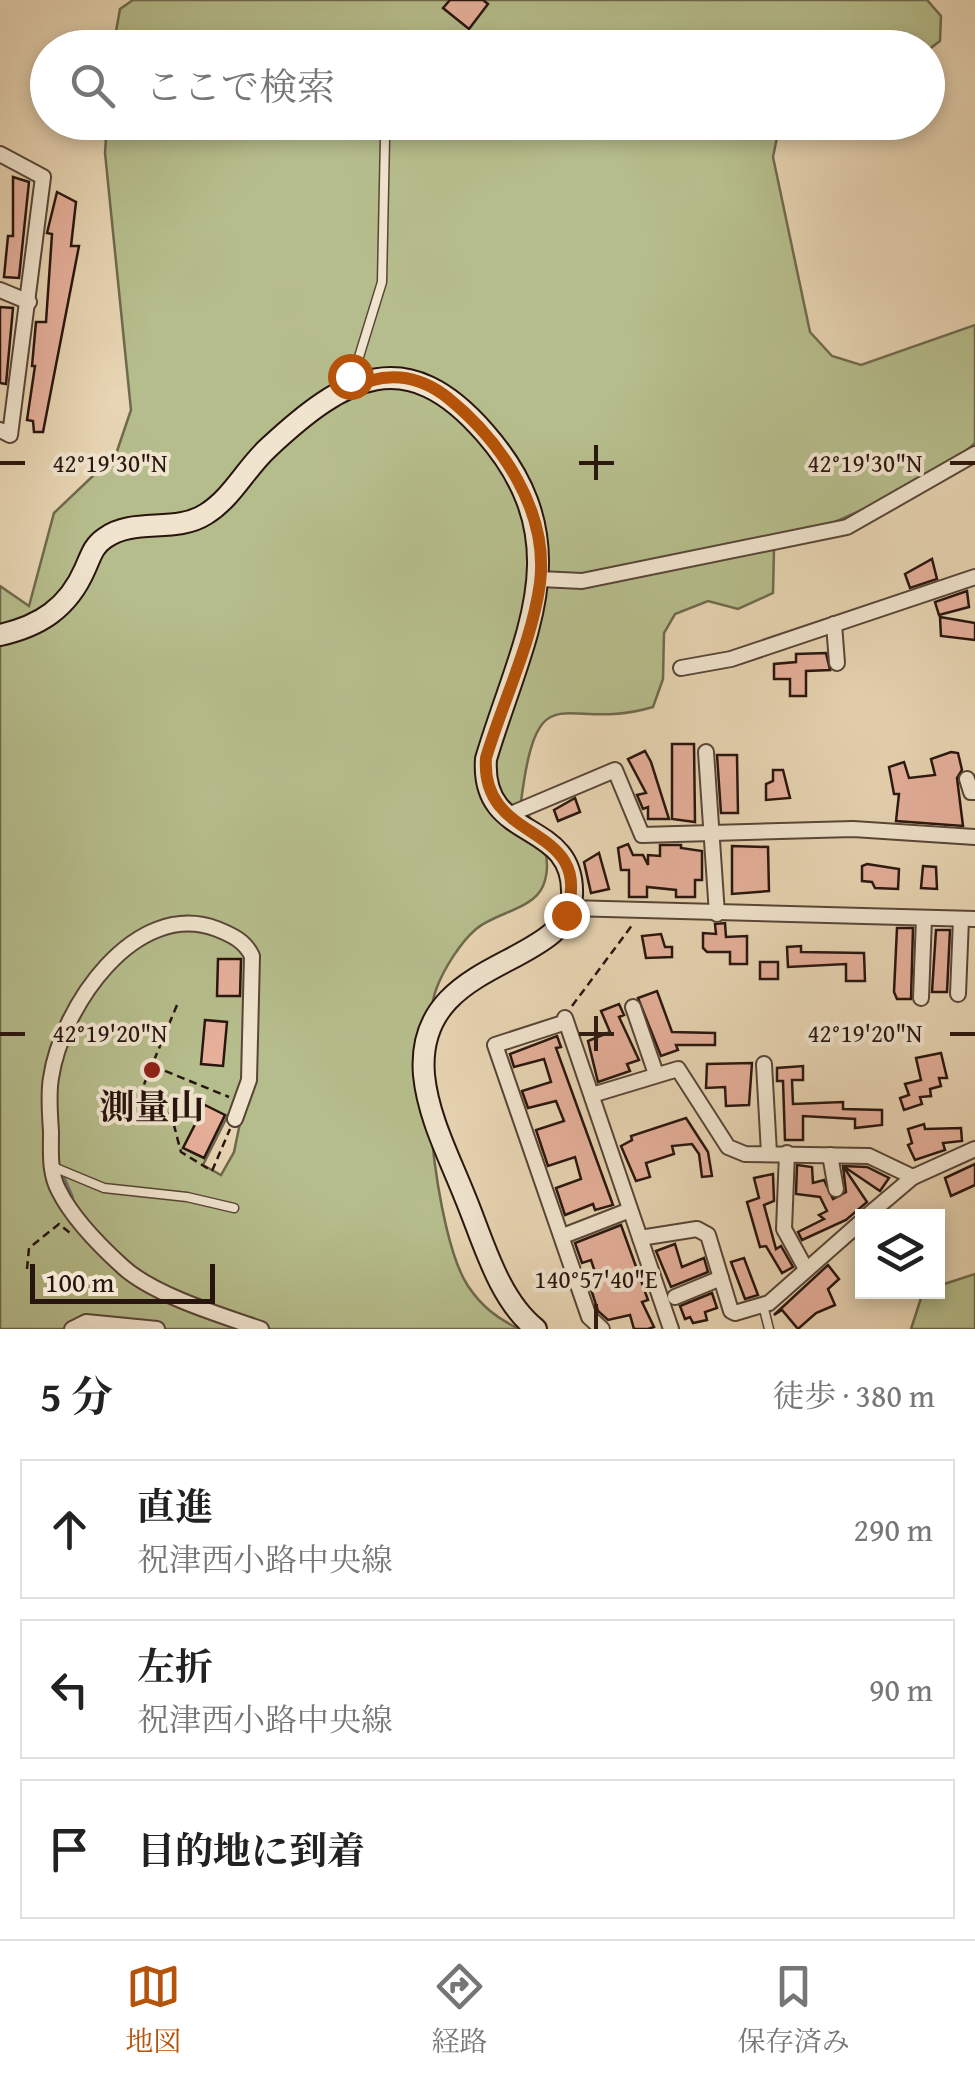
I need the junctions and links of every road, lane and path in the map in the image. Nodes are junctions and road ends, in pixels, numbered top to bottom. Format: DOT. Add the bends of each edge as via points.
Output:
graph roads {
  1 [pos="385,140"];
  2 [pos="0,154"];
  3 [pos="0,290"];
  4 [pos="29,302"];
  5 [pos="350,390"];
  6 [pos="0,430"];
  7 [pos="975,454"];
  8 [pos="975,577"];
  9 [pos="540,579"];
  10 [pos="834,624"];
  11 [pos="0,635"];
  12 [pos="837,664"];
  13 [pos="681,668"];
  14 [pos="706,752"];
  15 [pos="506,816"];
  16 [pos="712,832"];
  17 [pos="975,837"];
  18 [pos="568,908"];
  19 [pos="642,911"];
  20 [pos="717,914"];
  21 [pos="924,918"];
  22 [pos="968,919"];
  23 [pos="958,994"];
  24 [pos="922,998"];
  25 [pos="177,1005"];
  26 [pos="633,1007"];
  27 [pos="565,1019"];
  28 [pos="764,1064"];
  29 [pos="152,1065"];
  30 [pos="656,1074"];
  31 [pos="592,1095"];
  32 [pos="239,1101"];
  33 [pos="235,1118"];
  34 [pos="975,1150"];
  35 [pos="769,1153"];
  36 [pos="787,1153"];
  37 [pos="830,1154"];
  38 [pos="51,1166"];
  39 [pos="913,1177"];
  40 [pos="836,1189"];
  41 [pos="234,1208"];
  42 [pos="876,1209"];
  43 [pos="630,1210"];
  44 [pos="83,1222"];
  45 [pos="855,1227"];
  46 [pos="563,1236"];
  47 [pos="640,1238"];
  48 [pos="28,1268"];
  49 [pos="806,1269"];
  50 [pos="721,1278"];
  51 [pos="675,1297"];
  52 [pos="763,1305"];
  53 [pos="72,1329"];
  54 [pos="157,1329"];
  55 [pos="261,1329"];
  56 [pos="536,1329"];
  57 [pos="602,1329"];
  58 [pos="672,1329"];
  59 [pos="769,1329"];
  1 -- 5 [label="lane" via="382,282"];
  2 -- 4 [label="street" via="43,177"];
  3 -- 4 [label="street"];
  4 -- 6 [label="street" via="10,434"];
  5 -- 9 [label="main road" via="373,379 406,376 436,389 478,426 523,490"];
  5 -- 11 [label="main road" via="267,448 218,507 187,523 114,532 90,553 60,608 26,629"];
  7 -- 9 [label="street" via="847,527 582,582"];
  8 -- 10 [label="street"];
  9 -- 15 [label="main road" via="486,758 489,795"];
  10 -- 12 [label="street"];
  10 -- 13 [label="street" via="731,659"];
  14 -- 16 [label="street"];
  15 -- 16 [label="street" via="615,770 642,834"];
  15 -- 18 [label="main road" via="562,855 572,894"];
  16 -- 17 [label="street" via="853,829"];
  16 -- 20 [label="street"];
  18 -- 19 [label="street"];
  18 -- 56 [label="main road" via="555,932 448,999 425,1048 426,1091 460,1185 511,1301"];
  19 -- 20 [label="street"];
  19 -- 27 [label="path"];
  20 -- 21 [label="street"];
  21 -- 22 [label="street"];
  21 -- 24 [label="street"];
  22 -- 23 [label="street"];
  25 -- 29 [label="path"];
  26 -- 30 [label="street"];
  27 -- 31 [label="street"];
  27 -- 46 [label="street" via="495,1045"];
  28 -- 35 [label="street"];
  29 -- 32 [label="path"];
  29 -- 33 [label="path" via="140,1094 169,1109 181,1152 212,1171"];
  30 -- 31 [label="street"];
  30 -- 35 [label="street" via="678,1069 728,1147"];
  31 -- 43 [label="street"];
  32 -- 33 [label="street"];
  32 -- 38 [label="street" via="249,1080 252,956 220,930 168,924 121,955 73,1014 50,1080"];
  34 -- 39 [label="street"];
  35 -- 36 [label="street"];
  36 -- 37 [label="street"];
  36 -- 49 [label="street" via="784,1229"];
  37 -- 39 [label="street" via="869,1156"];
  37 -- 40 [label="street"];
  38 -- 41 [label="lane" via="104,1188"];
  38 -- 44 [label="street" via="58,1190"];
  39 -- 42 [label="street"];
  43 -- 46 [label="street"];
  43 -- 47 [label="street"];
  44 -- 48 [label="path" via="69,1233 59,1224 29,1248"];
  44 -- 55 [label="street" via="136,1275"];
  45 -- 49 [label="street"];
  46 -- 57 [label="street" via="589,1317"];
  47 -- 50 [label="street" via="697,1229 708,1236"];
  47 -- 58 [label="street"];
  49 -- 52 [label="street"];
  50 -- 51 [label="street"];
  50 -- 52 [label="street" via="731,1311"];
  52 -- 59 [label="lane"];
  53 -- 54 [label="street" via="86,1322"];
}
